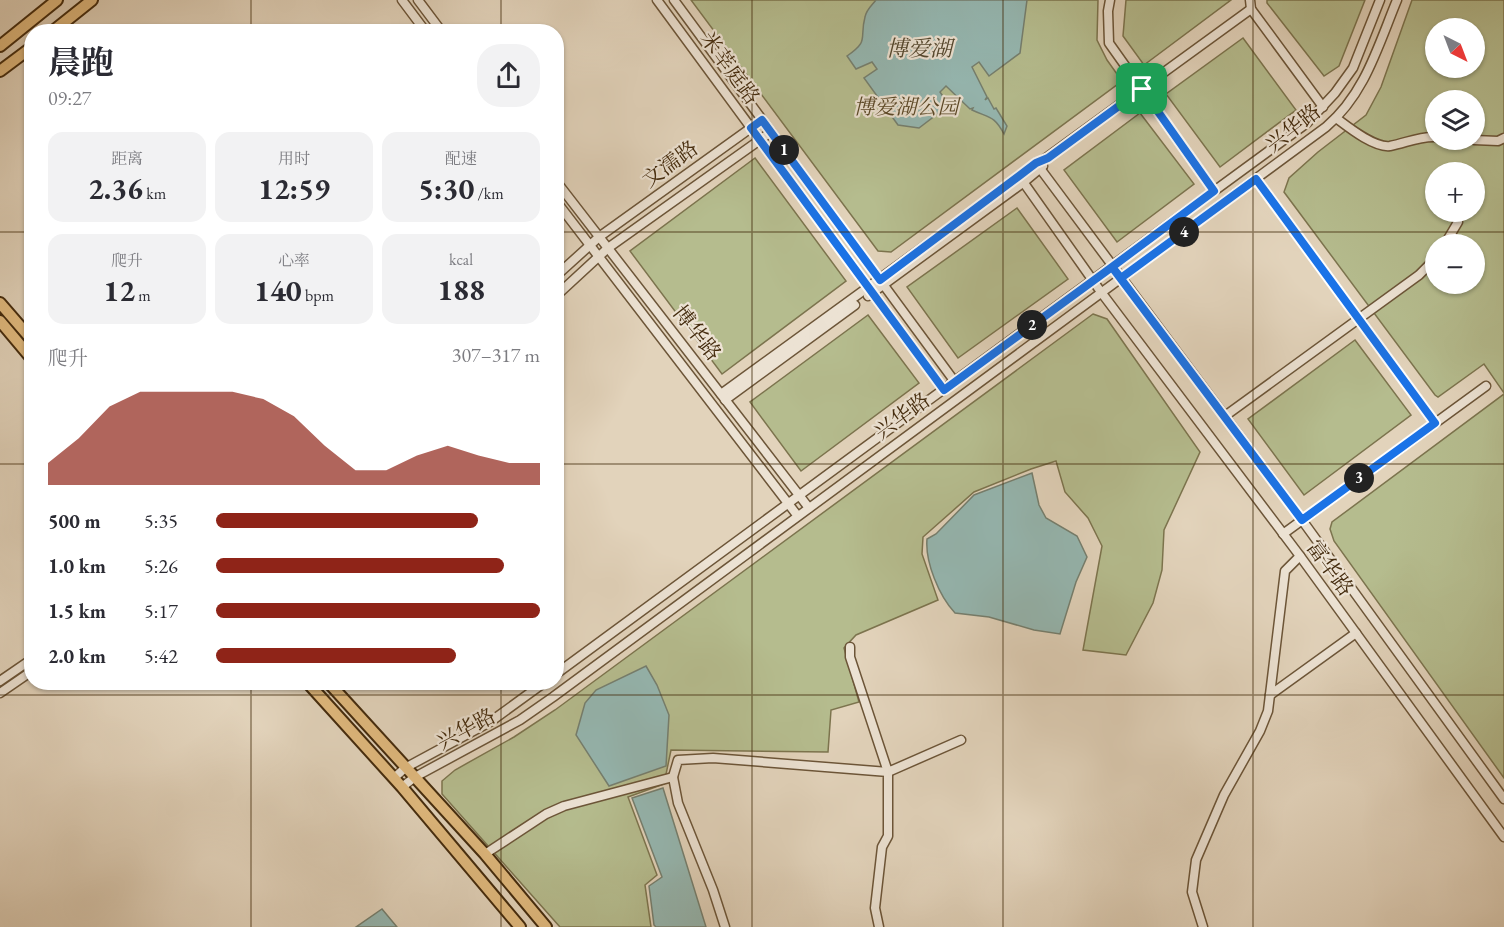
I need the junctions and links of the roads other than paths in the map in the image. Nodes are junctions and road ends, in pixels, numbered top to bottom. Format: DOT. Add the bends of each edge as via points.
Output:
graph roads {
  1 [pos="57,0"];
  2 [pos="92,0"];
  3 [pos="402,0"];
  4 [pos="418,0"];
  5 [pos="657,0"];
  6 [pos="674,0"];
  7 [pos="1110,0"];
  8 [pos="1380,0"];
  9 [pos="1397,0"];
  10 [pos="1251,4"];
  11 [pos="27,24"];
  12 [pos="62,24"];
  13 [pos="420,24"];
  14 [pos="436,24"];
  15 [pos="24,27"];
  16 [pos="0,46"];
  17 [pos="24,53"];
  18 [pos="0,71"];
  19 [pos="1142,89"];
  20 [pos="1323,106"];
  21 [pos="1336,118"];
  22 [pos="762,120"];
  23 [pos="751,128"];
  24 [pos="771,132"];
  25 [pos="1425,136"];
  26 [pos="1504,138"];
  27 [pos="760,140"];
  28 [pos="1485,140"];
  29 [pos="1038,166"];
  30 [pos="1021,179"];
  31 [pos="1256,179"];
  32 [pos="564,191"];
  33 [pos="1214,191"];
  34 [pos="564,211"];
  35 [pos="1458,222"];
  36 [pos="1451,234"];
  37 [pos="599,237"];
  38 [pos="590,244"];
  39 [pos="608,248"];
  40 [pos="599,256"];
  41 [pos="1112,267"];
  42 [pos="564,268"];
  43 [pos="1425,269"];
  44 [pos="1121,278"];
  45 [pos="1093,280"];
  46 [pos="881,282"];
  47 [pos="564,289"];
  48 [pos="871,290"];
  49 [pos="1101,292"];
  50 [pos="0,303"];
  51 [pos="1359,319"];
  52 [pos="0,321"];
  53 [pos="24,331"];
  54 [pos="24,350"];
  55 [pos="955,382"];
  56 [pos="1486,386"];
  57 [pos="944,390"];
  58 [pos="723,397"];
  59 [pos="1225,416"];
  60 [pos="1435,423"];
  61 [pos="798,495"];
  62 [pos="787,502"];
  63 [pos="809,508"];
  64 [pos="797,515"];
  65 [pos="1302,520"];
  66 [pos="1283,534"];
  67 [pos="1300,556"];
  68 [pos="1356,633"];
  69 [pos="850,647"];
  70 [pos="24,664"];
  71 [pos="564,668"];
  72 [pos="24,676"];
  73 [pos="0,681"];
  74 [pos="564,687"];
  75 [pos="315,690"];
  76 [pos="335,690"];
  77 [pos="534,690"];
  78 [pos="561,690"];
  79 [pos="0,693"];
  80 [pos="1270,695"];
  81 [pos="961,740"];
  82 [pos="405,768"];
  83 [pos="888,772"];
  84 [pos="415,777"];
  85 [pos="673,777"];
  86 [pos="394,778"];
  87 [pos="402,787"];
  88 [pos="1504,799"];
  89 [pos="1504,837"];
  90 [pos="485,854"];
  91 [pos="520,927"];
  92 [pos="546,927"];
  93 [pos="725,927"];
  94 [pos="879,927"];
  95 [pos="1203,927"];
  1 -- 11 [label="main road"];
  2 -- 12 [label="main road"];
  3 -- 13 [label="street"];
  4 -- 14 [label="street"];
  5 -- 23 [label="street, 米莘庭路"];
  6 -- 22 [label="street, 米莘庭路"];
  7 -- 19 [label="street" via="1109,43"];
  8 -- 20 [label="street, 兴华路" via="1353,68"];
  9 -- 21 [label="street, 兴华路" via="1365,78"];
  10 -- 19 [label="street"];
  10 -- 20 [label="street"];
  15 -- 16 [label="main road"];
  17 -- 18 [label="main road"];
  19 -- 29 [label="street"];
  19 -- 33 [label="street"];
  20 -- 33 [label="street, 兴华路" via="1307,123"];
  21 -- 25 [label="street" via="1359,135 1387,146"];
  21 -- 31 [label="street, 兴华路"];
  22 -- 23 [label="street, 文濡路"];
  22 -- 24 [label="street, 米莘庭路"];
  23 -- 27 [label="street, 米莘庭路"];
  23 -- 37 [label="street, 文濡路"];
  24 -- 27 [label="street, 文濡路"];
  24 -- 46 [label="street, 米莘庭路"];
  26 -- 28 [label="street"];
  27 -- 39 [label="street, 文濡路"];
  27 -- 48 [label="street, 米莘庭路"];
  29 -- 30 [label="street"];
  29 -- 41 [label="street, 富华路"];
  30 -- 45 [label="street, 富华路"];
  30 -- 46 [label="street"];
  31 -- 44 [label="street, 兴华路"];
  31 -- 51 [label="street"];
  32 -- 37 [label="street, 博华路"];
  33 -- 41 [label="street, 兴华路"];
  34 -- 38 [label="street, 博华路"];
  35 -- 36 [label="street"];
  37 -- 38 [label="street, 文濡路"];
  37 -- 39 [label="street, 博华路"];
  38 -- 40 [label="street, 博华路"];
  38 -- 42 [label="street, 文濡路"];
  39 -- 40 [label="street, 文濡路"];
  39 -- 58 [label="street, 博华路"];
  40 -- 47 [label="street, 文濡路"];
  40 -- 62 [label="street, 博华路"];
  41 -- 44 [label="street, 富华路"];
  41 -- 45 [label="street, 兴华路"];
  43 -- 51 [label="street"];
  44 -- 49 [label="street, 兴华路"];
  44 -- 59 [label="street, 富华路"];
  45 -- 49 [label="street, 富华路"];
  45 -- 55 [label="street, 兴华路"];
  46 -- 48 [label="street"];
  46 -- 55 [label="street, 米莘庭路"];
  48 -- 57 [label="street, 米莘庭路"];
  48 -- 58 [label="street"];
  49 -- 63 [label="street, 兴华路"];
  49 -- 66 [label="street, 富华路"];
  50 -- 53 [label="main road"];
  51 -- 59 [label="street"];
  51 -- 60 [label="street"];
  52 -- 54 [label="main road"];
  55 -- 57 [label="street, 兴华路"];
  56 -- 60 [label="street"];
  57 -- 61 [label="street, 兴华路"];
  58 -- 61 [label="street, 博华路"];
  59 -- 65 [label="street, 富华路"];
  60 -- 65 [label="street"];
  61 -- 62 [label="street, 兴华路"];
  61 -- 63 [label="street, 博华路"];
  62 -- 64 [label="street, 博华路"];
  62 -- 71 [label="street, 兴华路"];
  63 -- 64 [label="street, 兴华路"];
  64 -- 74 [label="street, 兴华路"];
  65 -- 66 [label="street"];
  65 -- 88 [label="street, 富华路"];
  66 -- 67 [label="street, 富华路"];
  67 -- 68 [label="street, 富华路"];
  67 -- 80 [label="street" via="1285,571"];
  68 -- 80 [label="street"];
  68 -- 89 [label="street, 富华路"];
  69 -- 83 [label="street"];
  70 -- 73 [label="street"];
  72 -- 79 [label="street"];
  75 -- 86 [label="main road"];
  76 -- 82 [label="main road"];
  77 -- 82 [label="street, 兴华路" via="490,722"];
  78 -- 84 [label="street, 兴华路" via="520,720"];
  80 -- 95 [label="street" via="1260,731 1224,795 1196,860 1192,892"];
  81 -- 83 [label="street"];
  82 -- 84 [label="main road"];
  82 -- 86 [label="street, 兴华路"];
  83 -- 85 [label="street" via="713,758 678,760"];
  83 -- 94 [label="street" via="888,836 882,847 875,908"];
  84 -- 87 [label="street, 兴华路"];
  84 -- 90 [label="main road"];
  85 -- 90 [label="street" via="564,806"];
  85 -- 93 [label="street" via="678,803"];
  86 -- 87 [label="main road"];
  87 -- 91 [label="main road"];
  90 -- 92 [label="main road"];
}
